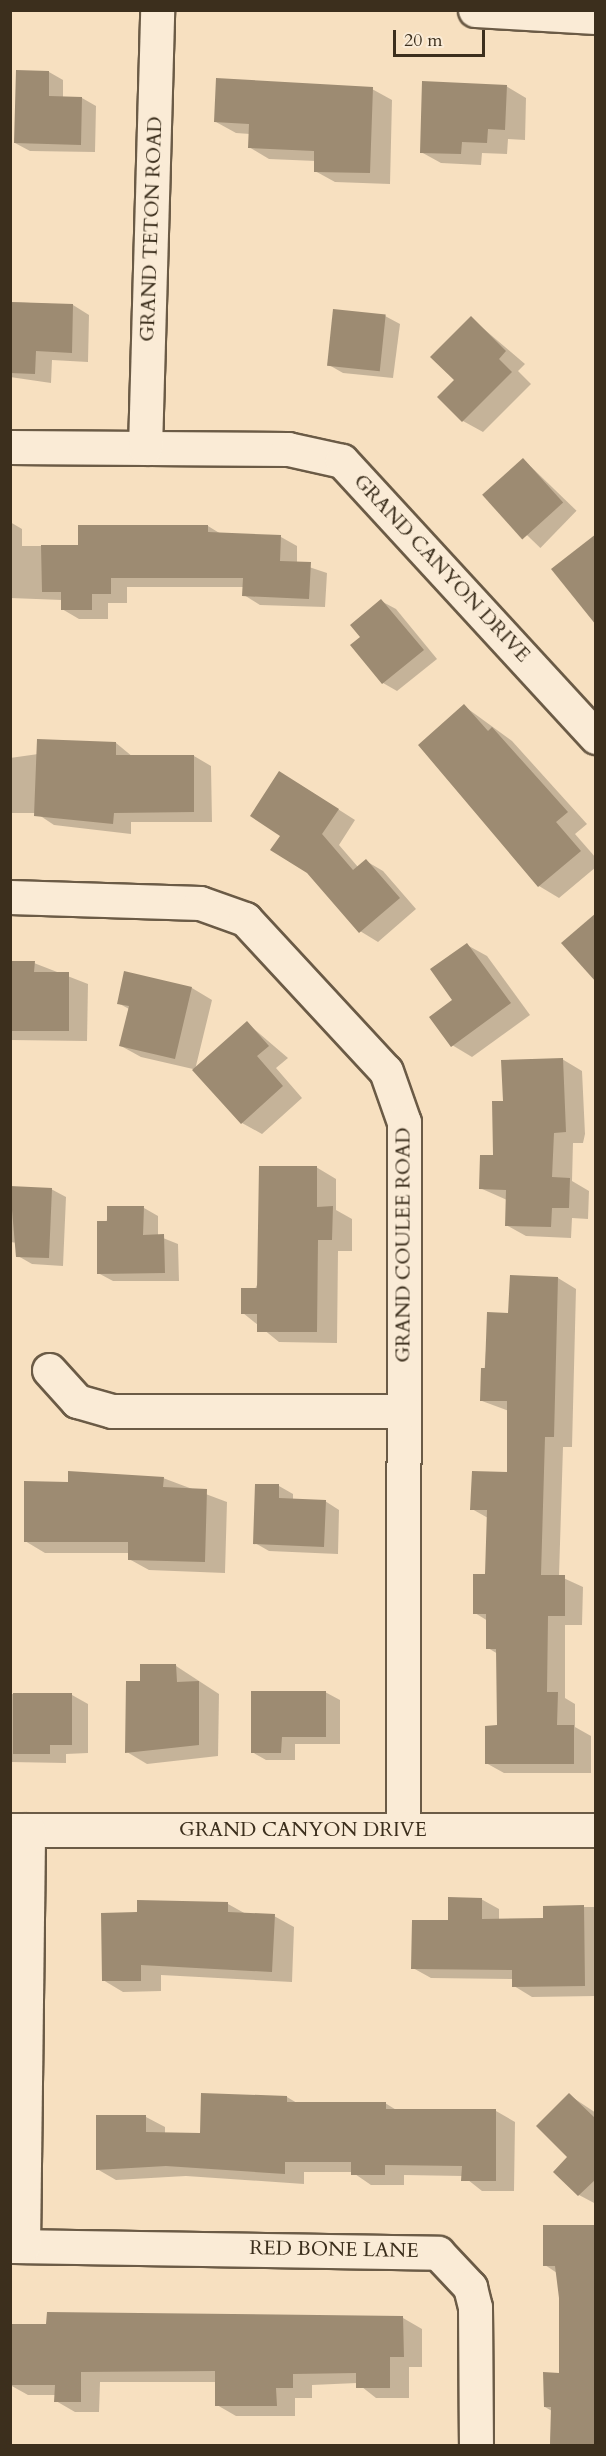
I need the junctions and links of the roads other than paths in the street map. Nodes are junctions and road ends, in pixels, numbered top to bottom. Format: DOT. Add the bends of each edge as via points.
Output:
graph roads {
  1 [pos="157,10"];
  2 [pos="475,10"];
  3 [pos="596,16"];
  4 [pos="10,447"];
  5 [pos="145,448"];
  6 [pos="596,737"];
  7 [pos="10,897"];
  8 [pos="50,1370"];
  9 [pos="404,1411"];
  10 [pos="403,1829"];
  11 [pos="20,1830"];
  12 [pos="596,1830"];
  13 [pos="17,2246"];
  14 [pos="476,2445"];
  1 -- 5 [label="street, GRAND TETON ROAD"];
  2 -- 3 [label="street"];
  4 -- 5 [label="street, GRAND CANYON DRIVE"];
  5 -- 6 [label="street, GRAND CANYON DRIVE" via="288,449 342,461"];
  7 -- 9 [label="street, GRAND COULEE ROAD" via="200,903 246,919 386,1071 404,1122"];
  8 -- 9 [label="street" via="77,1401 112,1411"];
  9 -- 10 [label="street, GRAND COULEE ROAD"];
  10 -- 11 [label="street, GRAND CANYON DRIVE"];
  10 -- 12 [label="street, GRAND CANYON DRIVE"];
  11 -- 13 [label="street"];
  13 -- 14 [label="street, RED BONE LANE" via="438,2253 470,2287 475,2307"];
}
